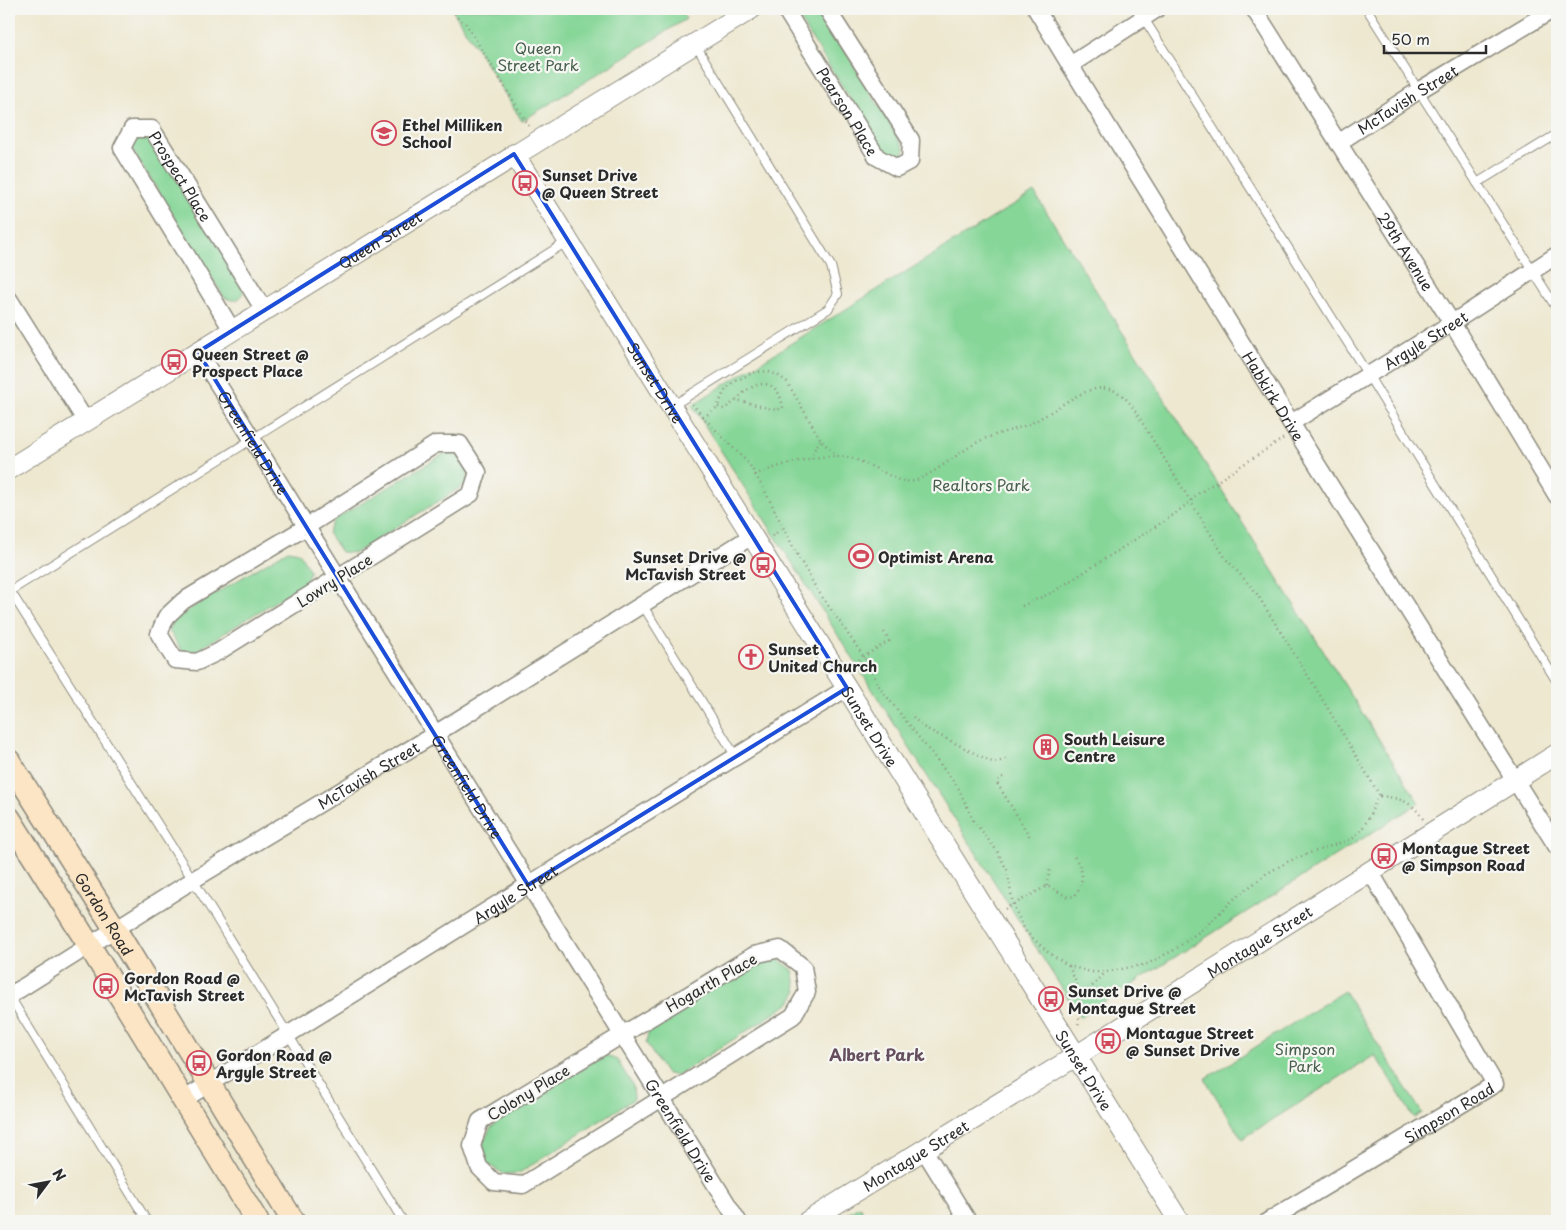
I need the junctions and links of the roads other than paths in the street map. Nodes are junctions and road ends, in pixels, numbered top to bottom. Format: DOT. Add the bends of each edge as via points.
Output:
graph roads {
  1 [pos="751,9"];
  2 [pos="785,9"];
  3 [pos="827,9"];
  4 [pos="1036,9"];
  5 [pos="1254,9"];
  6 [pos="1367,9"];
  7 [pos="1554,9"];
  8 [pos="1146,12"];
  9 [pos="694,44"];
  10 [pos="1070,66"];
  11 [pos="1418,91"];
  12 [pos="1557,134"];
  13 [pos="1338,143"];
  14 [pos="514,154"];
  15 [pos="1477,183"];
  16 [pos="568,241"];
  17 [pos="1557,255"];
  18 [pos="1533,270"];
  19 [pos="9,299"];
  20 [pos="1557,309"];
  21 [pos="264,310"];
  22 [pos="1452,324"];
  23 [pos="232,330"];
  24 [pos="198,352"];
  25 [pos="1368,375"];
  26 [pos="679,402"];
  27 [pos="85,420"];
  28 [pos="1293,427"];
  29 [pos="252,440"];
  30 [pos="9,469"];
  31 [pos="1557,496"];
  32 [pos="306,527"];
  33 [pos="752,536"];
  34 [pos="338,578"];
  35 [pos="9,590"];
  36 [pos="642,604"];
  37 [pos="842,681"];
  38 [pos="1557,682"];
  39 [pos="435,734"];
  40 [pos="1557,754"];
  41 [pos="736,756"];
  42 [pos="9,761"];
  43 [pos="1516,780"];
  44 [pos="9,818"];
  45 [pos="1557,847"];
  46 [pos="1370,871"];
  47 [pos="193,880"];
  48 [pos="528,885"];
  49 [pos="115,929"];
  50 [pos="89,945"];
  51 [pos="9,995"];
  52 [pos="288,1035"];
  53 [pos="621,1036"];
  54 [pos="1076,1056"];
  55 [pos="209,1084"];
  56 [pos="661,1098"];
  57 [pos="183,1100"];
  58 [pos="924,1150"];
  59 [pos="147,1221"];
  60 [pos="257,1221"];
  61 [pos="293,1221"];
  62 [pos="403,1221"];
  63 [pos="738,1221"];
  64 [pos="808,1221"];
  65 [pos="968,1221"];
  66 [pos="1179,1221"];
  67 [pos="1268,1221"];
  1 -- 9 [label="street, Queen Street"];
  2 -- 3 [label="street, Pearson Place" via="878,157 897,168 910,161 911,140"];
  4 -- 10 [label="street, Habkirk Drive"];
  5 -- 13 [label="street, 29th Avenue"];
  6 -- 11 [label="lane"];
  7 -- 11 [label="street, McTavish Street"];
  8 -- 10 [label="street"];
  8 -- 25 [label="lane"];
  9 -- 14 [label="street, Queen Street"];
  9 -- 26 [label="lane" via="832,266 838,294 828,309"];
  10 -- 28 [label="street, Habkirk Drive"];
  11 -- 13 [label="street, McTavish Street"];
  11 -- 15 [label="lane"];
  12 -- 15 [label="lane"];
  13 -- 22 [label="street, 29th Avenue"];
  14 -- 16 [label="street, Sunset Drive"];
  14 -- 21 [label="street, Queen Street"];
  15 -- 18 [label="lane"];
  16 -- 26 [label="street, Sunset Drive"];
  16 -- 29 [label="lane"];
  17 -- 18 [label="street, Argyle Street"];
  18 -- 20 [label="lane"];
  18 -- 22 [label="street, Argyle Street"];
  19 -- 27 [label="street"];
  21 -- 23 [label="street, Queen Street"];
  21 -- 23 [label="street, Prospect Place" via="152,129 132,129 122,148"];
  22 -- 25 [label="street, Argyle Street"];
  22 -- 31 [label="street, 29th Avenue"];
  23 -- 24 [label="street, Queen Street"];
  24 -- 27 [label="street, Queen Street"];
  24 -- 29 [label="street, Greenfield Drive"];
  25 -- 28 [label="street, Argyle Street"];
  25 -- 38 [label="lane"];
  26 -- 33 [label="street, Sunset Drive"];
  27 -- 30 [label="street, Queen Street"];
  28 -- 43 [label="street, Habkirk Drive"];
  29 -- 32 [label="street, Greenfield Drive"];
  29 -- 35 [label="lane"];
  32 -- 34 [label="street, Greenfield Drive"];
  32 -- 34 [label="street, Lowry Place" via="436,444 460,444 478,472 471,494"];
  32 -- 34 [label="street, Lowry Place" via="183,602 166,617 160,634 175,660 197,662 218,652"];
  33 -- 36 [label="street, McTavish Street"];
  33 -- 37 [label="street, Sunset Drive"];
  34 -- 39 [label="street, Greenfield Drive"];
  35 -- 47 [label="lane"];
  36 -- 39 [label="street, McTavish Street"];
  36 -- 41 [label="lane"];
  37 -- 41 [label="street, Argyle Street"];
  37 -- 54 [label="street, Sunset Drive"];
  39 -- 47 [label="street, McTavish Street"];
  39 -- 48 [label="street, Greenfield Drive"];
  40 -- 43 [label="street, Montague Street"];
  41 -- 48 [label="street, Argyle Street"];
  42 -- 49 [label="main road, Gordon Road"];
  43 -- 45 [label="street, Habkirk Drive"];
  43 -- 46 [label="street, Montague Street"];
  44 -- 50 [label="main road, Gordon Road"];
  46 -- 54 [label="street, Montague Street"];
  46 -- 67 [label="street, Simpson Road" via="1496,1084"];
  47 -- 49 [label="street, McTavish Street"];
  47 -- 52 [label="lane"];
  48 -- 52 [label="street, Argyle Street"];
  48 -- 53 [label="street, Greenfield Drive"];
  49 -- 50 [label="street, McTavish Street"];
  49 -- 55 [label="main road, Gordon Road"];
  50 -- 51 [label="street, McTavish Street"];
  50 -- 57 [label="main road, Gordon Road"];
  51 -- 59 [label="lane"];
  52 -- 55 [label="street, Argyle Street"];
  52 -- 62 [label="lane"];
  53 -- 56 [label="street, Greenfield Drive"];
  53 -- 56 [label="street, Hogarth Place" via="754,954 780,949 803,967 807,992 793,1016"];
  53 -- 56 [label="street, Colony Place" via="480,1121 472,1146 479,1167 494,1182 524,1185"];
  54 -- 58 [label="street, Montague Street"];
  54 -- 66 [label="street, Sunset Drive"];
  55 -- 57 [label="street, Argyle Street"];
  55 -- 61 [label="main road, Gordon Road"];
  56 -- 63 [label="street, Greenfield Drive"];
  57 -- 60 [label="main road, Gordon Road"];
  58 -- 64 [label="street, Montague Street"];
  58 -- 65 [label="street"];
}
